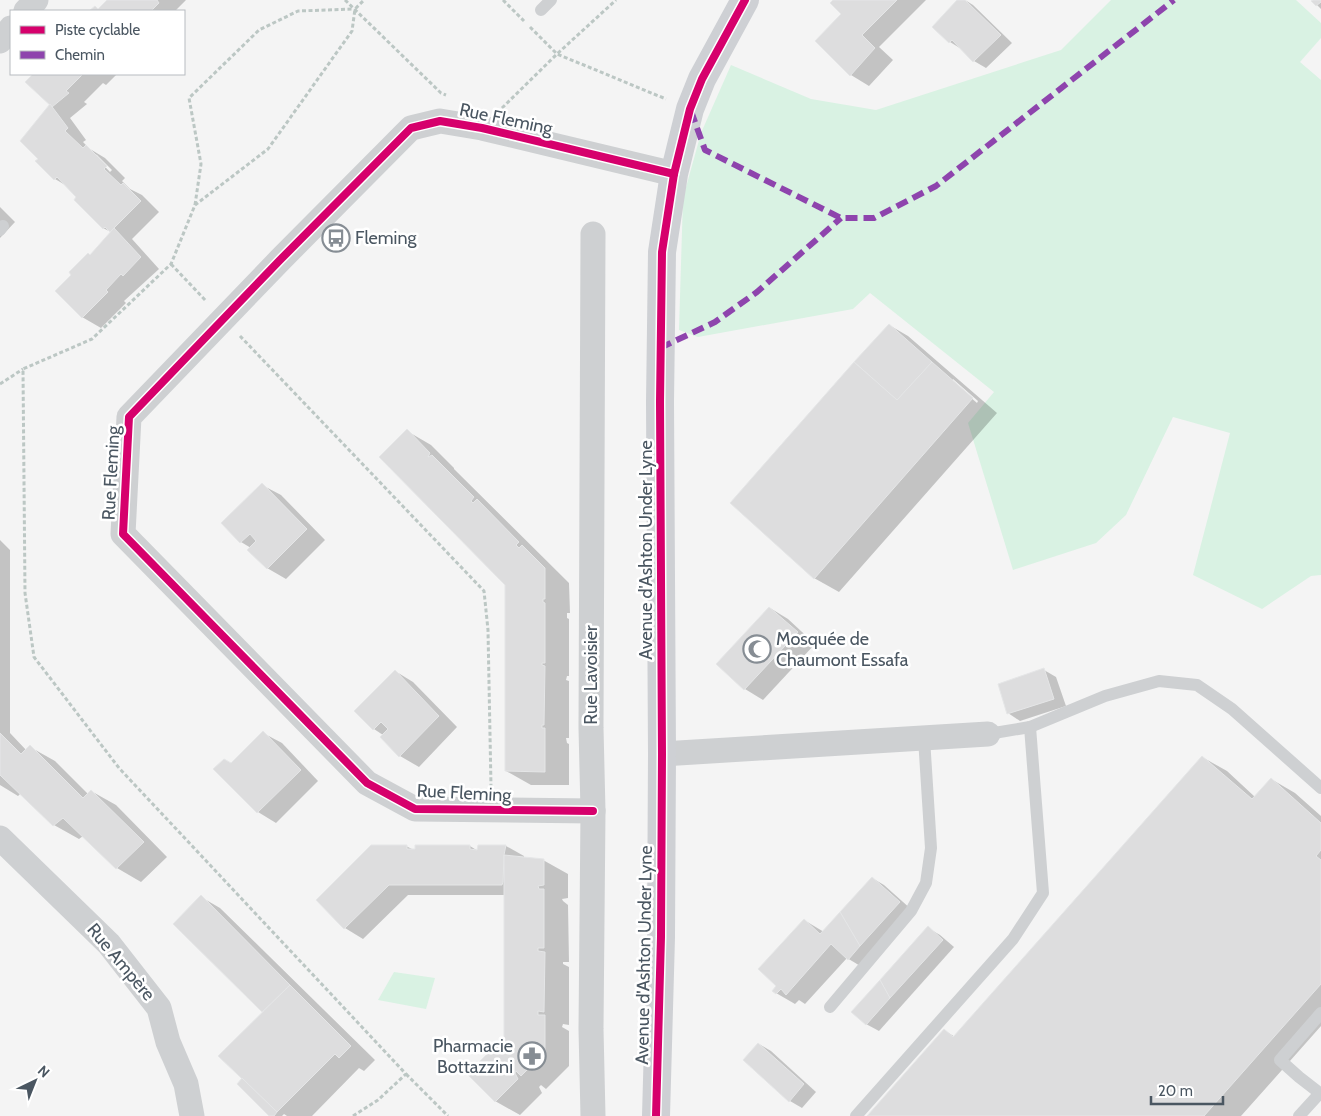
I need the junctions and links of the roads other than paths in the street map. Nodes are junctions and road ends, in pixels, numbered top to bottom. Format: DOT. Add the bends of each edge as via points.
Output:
graph roads {
  1 [pos="36,0"];
  2 [pos="551,0"];
  3 [pos="745,0"];
  4 [pos="27,10"];
  5 [pos="541,10"];
  6 [pos="10,29"];
  7 [pos="0,41"];
  8 [pos="674,174"];
  9 [pos="593,234"];
  10 [pos="1030,726"];
  11 [pos="988,734"];
  12 [pos="924,738"];
  13 [pos="662,754"];
  14 [pos="1321,788"];
  15 [pos="593,811"];
  16 [pos="0,838"];
  17 [pos="830,1006"];
  18 [pos="1321,1013"];
  19 [pos="1320,1094"];
  20 [pos="192,1116"];
  21 [pos="593,1116"];
  22 [pos="656,1116"];
  23 [pos="856,1116"];
  24 [pos="1299,1116"];
  1 -- 4 [label="street"];
  2 -- 5 [label="lane"];
  3 -- 8 [label="street, Avenue d'Ashton Under Lyne" via="702,79 690,110"];
  6 -- 7 [label="street"];
  8 -- 13 [label="street, Avenue d'Ashton Under Lyne" via="662,252 660,334"];
  8 -- 15 [label="street, Rue Fleming" via="482,128 440,121 411,128 129,417 124,534 367,783 415,809"];
  9 -- 15 [label="street, Rue Lavoisier"];
  10 -- 11 [label="lane"];
  10 -- 14 [label="lane" via="1105,696 1159,681 1197,685 1232,709"];
  10 -- 23 [label="lane" via="1043,892 1013,939"];
  11 -- 12 [label="street"];
  12 -- 13 [label="street"];
  12 -- 17 [label="lane" via="931,848 926,883 910,911"];
  13 -- 22 [label="street, Avenue d'Ashton Under Lyne"];
  15 -- 21 [label="street, Rue Lavoisier"];
  16 -- 20 [label="street, Rue Ampère" via="109,944 159,1008 168,1042 186,1084"];
  18 -- 19 [label="lane" via="1280,1060"];
  19 -- 24 [label="lane"];
}
